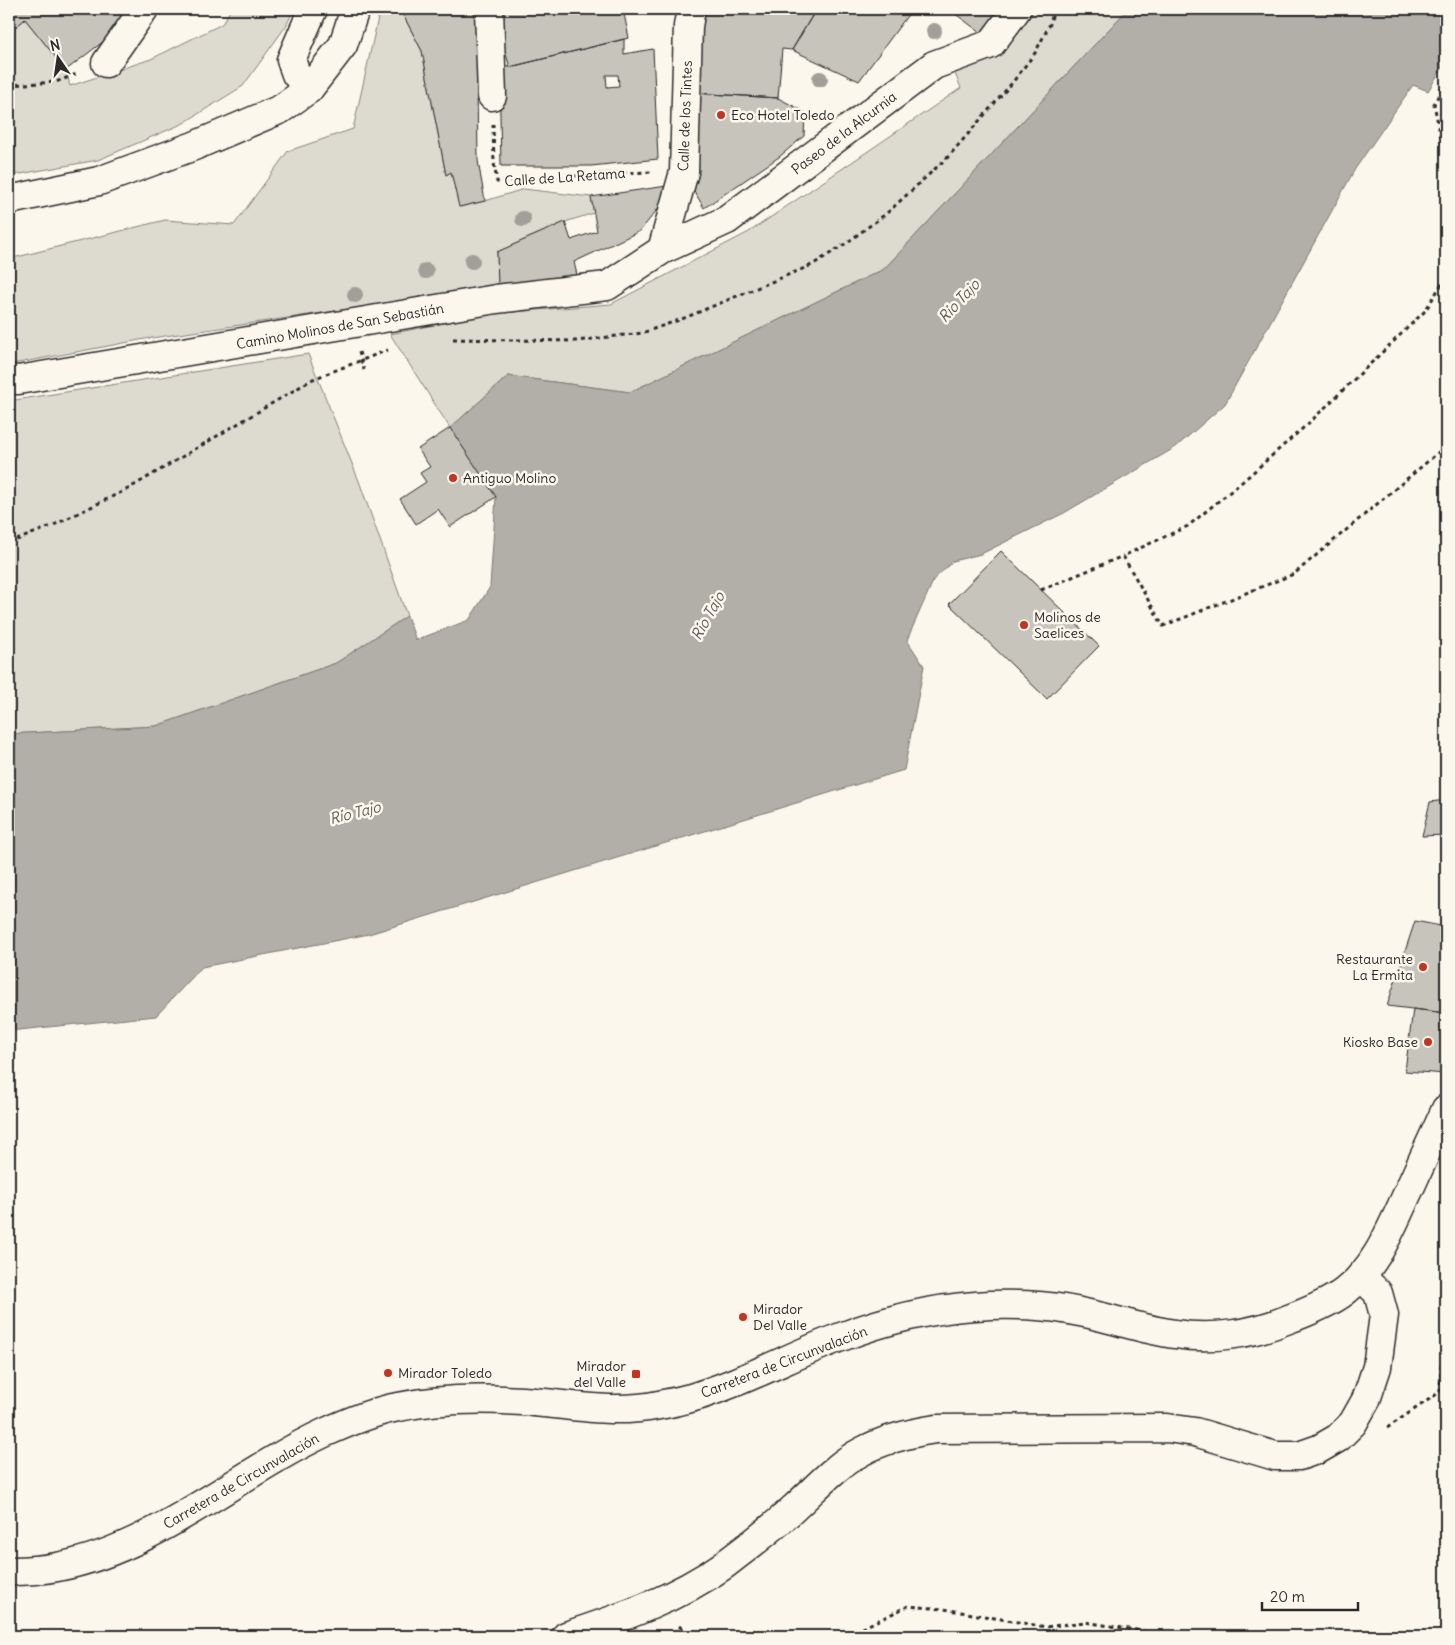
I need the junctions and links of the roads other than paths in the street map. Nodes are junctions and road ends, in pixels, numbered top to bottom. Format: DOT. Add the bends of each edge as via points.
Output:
graph roads {
  1 [pos="144,9"];
  2 [pos="314,9"];
  3 [pos="355,9"];
  4 [pos="489,9"];
  5 [pos="691,9"];
  6 [pos="1018,9"];
  7 [pos="106,62"];
  8 [pos="309,89"];
  9 [pos="492,96"];
  10 [pos="9,200"];
  11 [pos="662,250"];
  12 [pos="9,379"];
  13 [pos="1446,1109"];
  14 [pos="1361,1276"];
  15 [pos="9,1571"];
  16 [pos="566,1636"];
  1 -- 7 [label="street"];
  2 -- 8 [label="street" via="291,60 296,74"];
  3 -- 8 [label="street" via="343,45"];
  4 -- 9 [label="street"];
  5 -- 11 [label="street, Calle de los Tintes" via="684,172"];
  6 -- 11 [label="street, Paseo de la Alcurnia" via="991,44 934,65 727,220"];
  8 -- 10 [label="street" via="281,109 186,150 99,181"];
  11 -- 12 [label="street, Camino Molinos de San Sebastián" via="607,286 496,299"];
  13 -- 14 [label="street, Carretera de Circunvalación" via="1392,1226"];
  14 -- 15 [label="street, Carretera de Circunvalación" via="1343,1293 1317,1307 1254,1331 1215,1336 1176,1335 1076,1311 1028,1306 976,1306 921,1313 843,1336 705,1394 654,1406 609,1411 522,1401 472,1400 390,1408 299,1445 155,1531 126,1544 57,1568"];
  14 -- 16 [label="street" via="1378,1293 1384,1315 1377,1367 1366,1400 1352,1423 1338,1438 1319,1449 1300,1456 1275,1456 1195,1432 1167,1428 936,1429 910,1433 860,1452 759,1539 722,1566 661,1602"];
}
